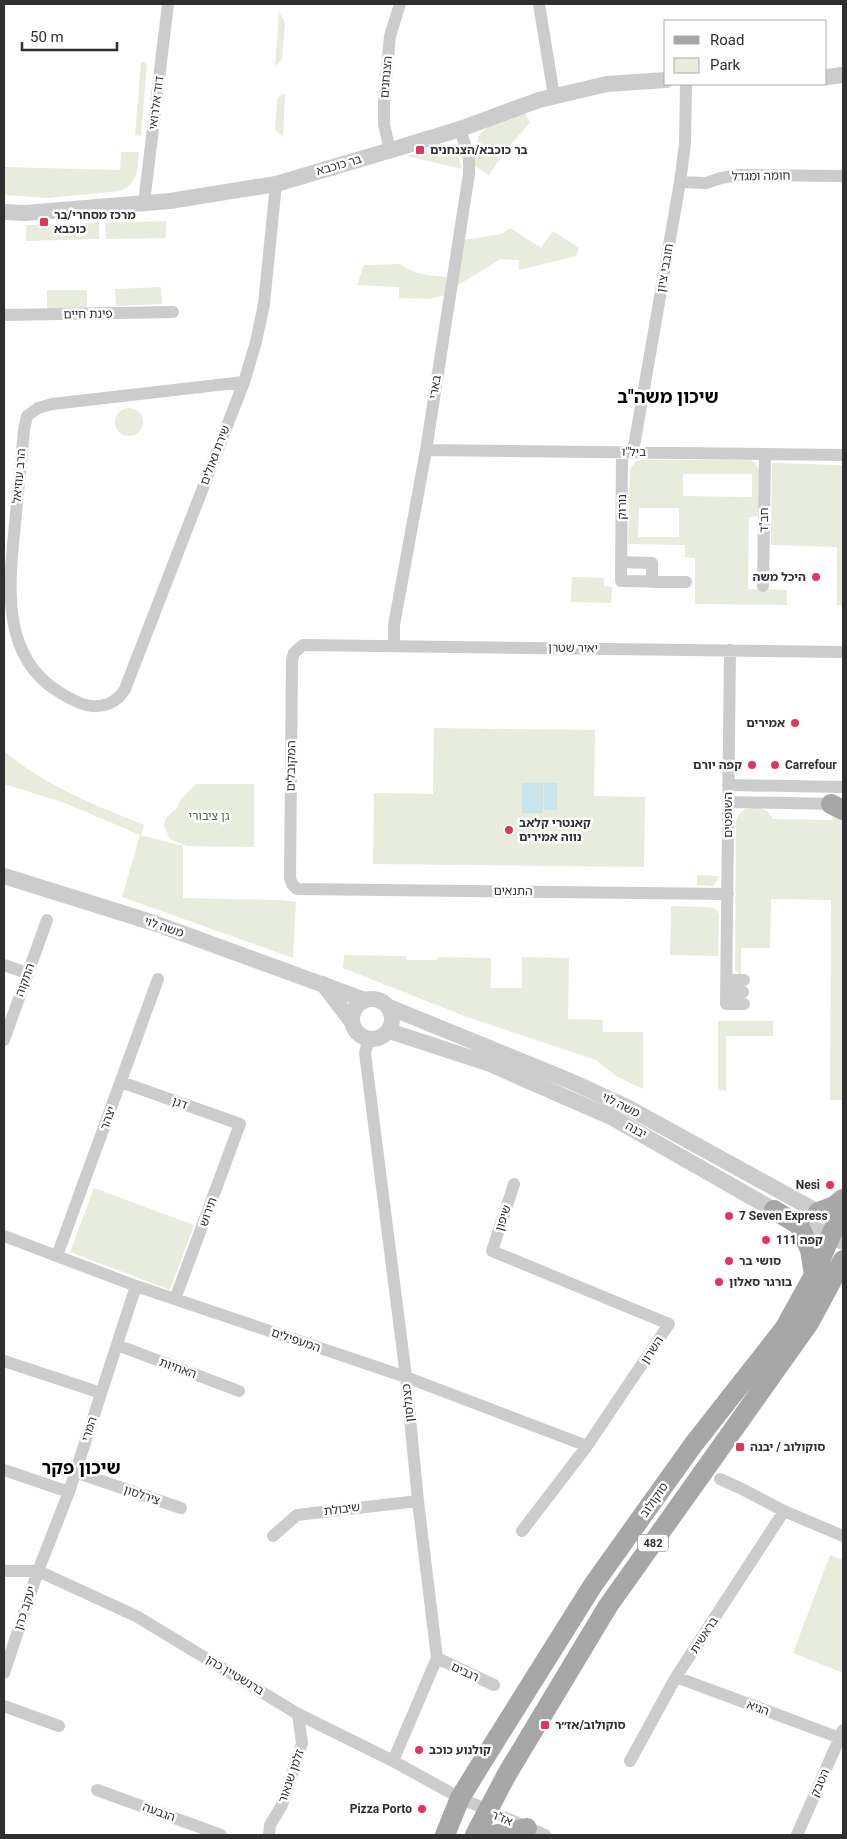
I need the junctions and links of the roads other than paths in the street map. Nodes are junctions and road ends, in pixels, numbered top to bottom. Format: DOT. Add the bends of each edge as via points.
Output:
graph roads {
  1 [pos="168,4"];
  2 [pos="400,4"];
  3 [pos="539,4"];
  4 [pos="843,75"];
  5 [pos="827,77"];
  6 [pos="664,80"];
  7 [pos="686,85"];
  8 [pos="554,96"];
  9 [pos="460,129"];
  10 [pos="390,151"];
  11 [pos="843,176"];
  12 [pos="680,182"];
  13 [pos="276,184"];
  14 [pos="144,203"];
  15 [pos="4,212"];
  16 [pos="173,312"];
  17 [pos="4,315"];
  18 [pos="244,382"];
  19 [pos="426,450"];
  20 [pos="628,452"];
  21 [pos="765,454"];
  22 [pos="843,455"];
  23 [pos="621,562"];
  24 [pos="652,582"];
  25 [pos="686,582"];
  26 [pos="763,586"];
  27 [pos="303,645"];
  28 [pos="394,645"];
  29 [pos="730,650"];
  30 [pos="843,652"];
  31 [pos="103,706"];
  32 [pos="728,785"];
  33 [pos="843,787"];
  34 [pos="728,802"];
  35 [pos="839,806"];
  36 [pos="4,876"];
  37 [pos="297,889"];
  38 [pos="728,894"];
  39 [pos="47,920"];
  40 [pos="4,965"];
  41 [pos="27,973"];
  42 [pos="158,979"];
  43 [pos="323,984"];
  44 [pos="726,986"];
  45 [pos="364,1000"];
  46 [pos="389,1007"];
  47 [pos="352,1022"];
  48 [pos="389,1031"];
  49 [pos="370,1039"];
  50 [pos="4,1040"];
  51 [pos="120,1082"];
  52 [pos="240,1124"];
  53 [pos="514,1184"];
  54 [pos="843,1199"];
  55 [pos="774,1210"];
  56 [pos="818,1212"];
  57 [pos="840,1226"];
  58 [pos="4,1236"];
  59 [pos="492,1251"];
  60 [pos="57,1256"];
  61 [pos="843,1260"];
  62 [pos="814,1275"];
  63 [pos="839,1277"];
  64 [pos="136,1286"];
  65 [pos="175,1299"];
  66 [pos="117,1345"];
  67 [pos="4,1360"];
  68 [pos="406,1377"];
  69 [pos="239,1390"];
  70 [pos="101,1393"];
  71 [pos="587,1446"];
  72 [pos="4,1470"];
  73 [pos="75,1472"];
  74 [pos="720,1479"];
  75 [pos="69,1492"];
  76 [pos="418,1501"];
  77 [pos="181,1508"];
  78 [pos="784,1512"];
  79 [pos="522,1531"];
  80 [pos="274,1536"];
  81 [pos="843,1536"];
  82 [pos="4,1571"];
  83 [pos="38,1571"];
  84 [pos="437,1658"];
  85 [pos="4,1674"];
  86 [pos="676,1677"];
  87 [pos="494,1685"];
  88 [pos="4,1706"];
  89 [pos="298,1714"];
  90 [pos="59,1726"];
  91 [pos="842,1734"];
  92 [pos="394,1761"];
  93 [pos="630,1761"];
  94 [pos="97,1790"];
  95 [pos="460,1798"];
  96 [pos="487,1811"];
  97 [pos="536,1832"];
  98 [pos="221,1835"];
  99 [pos="269,1835"];
  100 [pos="445,1835"];
  101 [pos="476,1835"];
  102 [pos="493,1835"];
  103 [pos="797,1835"];
  1 -- 14 [label="street, דוד אלרואי"];
  2 -- 10 [label="street, הצנחנים" via="390,36 384,103 384,124"];
  3 -- 8 [label="street"];
  4 -- 5 [label="street"];
  6 -- 8 [label="street, בר כוכבא" via="607,84"];
  7 -- 12 [label="street, חובבי ציון" via="685,144"];
  8 -- 9 [label="street, בר כוכבא"];
  9 -- 10 [label="street, בר כוכבא"];
  9 -- 19 [label="street, בארי" via="469,157 469,174"];
  10 -- 13 [label="street, בר כוכבא"];
  11 -- 12 [label="street, חומה ומגדל" via="739,175 706,183"];
  12 -- 20 [label="street, חובבי ציון"];
  13 -- 14 [label="street, בר כוכבא"];
  13 -- 18 [label="street, שירת גאולים" via="264,304"];
  14 -- 15 [label="street, בר כוכבא"];
  16 -- 17 [label="street, פינת חיים"];
  18 -- 31 [label="street, שירת גאולים" via="125,689"];
  18 -- 31 [label="street, הרב עוזיאל" via="52,404 27,416 9,584 11,618 18,645 27,664 49,686 86,705"];
  19 -- 20 [label="street, ביל\"ו"];
  19 -- 28 [label="street, בארי" via="394,625"];
  20 -- 21 [label="street, ביל\"ו"];
  20 -- 23 [label="street, נורוק"];
  21 -- 22 [label="street, ביל\"ו"];
  21 -- 26 [label="street, חב\"ד"];
  23 -- 24 [label="street, נורוק" via="621,581"];
  23 -- 24 [label="street" via="652,563"];
  24 -- 25 [label="street, נורוק"];
  27 -- 28 [label="street, יאיר שטרן"];
  27 -- 37 [label="street, המקובלים" via="294,653 292,660 290,878"];
  28 -- 29 [label="street, יאיר שטרן"];
  29 -- 30 [label="street, יאיר שטרן"];
  29 -- 32 [label="street, השופטים"];
  32 -- 33 [label="street"];
  32 -- 34 [label="street, השופטים"];
  34 -- 35 [label="street"];
  34 -- 38 [label="street, השופטים"];
  36 -- 43 [label="street, משה לוי" via="154,923"];
  37 -- 38 [label="street, התנאים"];
  38 -- 44 [label="street, השופטים"];
  39 -- 41 [label="street, התקוה"];
  40 -- 41 [label="street"];
  41 -- 50 [label="street, התקוה"];
  42 -- 51 [label="street, יצהר"];
  43 -- 45 [label="street, משה לוי"];
  43 -- 47 [label="street"];
  44 -- 44 [label="street" via="726,1004 744,992"];
  45 -- 46 [label="street" via="378,999"];
  45 -- 47 [label="street" via="354,1008"];
  46 -- 48 [label="street" via="393,1019"];
  46 -- 56 [label="street, משה לוי" via="627,1107"];
  47 -- 49 [label="street" via="358,1034"];
  48 -- 49 [label="street" via="377,1039"];
  48 -- 55 [label="street, יבנה" via="490,1064 613,1118"];
  49 -- 68 [label="street, כצנלסון" via="365,1053"];
  51 -- 52 [label="street, דגן"];
  51 -- 60 [label="street, יצהר"];
  52 -- 65 [label="street, תירוש"];
  53 -- 59 [label="street, שיפון"];
  54 -- 56 [label="main road"];
  55 -- 57 [label="street, יבנה"];
  55 -- 62 [label="main road" via="799,1225 810,1250"];
  56 -- 57 [label="street, משה לוי"];
  57 -- 62 [label="main road, סוקולוב / 482"];
  58 -- 60 [label="street, המעפילים"];
  59 -- 71 [label="street, השרון" via="669,1324"];
  60 -- 64 [label="street, המעפילים"];
  61 -- 63 [label="main road, סוקולוב / 482"];
  62 -- 95 [label="main road, סוקולוב / 482" via="784,1329 693,1445 593,1585"];
  63 -- 96 [label="main road, סוקולוב / 482" via="608,1606"];
  64 -- 65 [label="street, המעפילים"];
  64 -- 66 [label="street, המרי"];
  65 -- 68 [label="street, המעפילים"];
  66 -- 69 [label="street, האחיות"];
  66 -- 70 [label="street, המרי"];
  67 -- 70 [label="street"];
  68 -- 71 [label="street, המעפילים"];
  68 -- 76 [label="street, כצנלסון"];
  70 -- 73 [label="street, המרי"];
  71 -- 79 [label="street, השרון"];
  72 -- 75 [label="street"];
  73 -- 75 [label="street, המרי"];
  73 -- 77 [label="street, צירלסון"];
  74 -- 78 [label="street"];
  75 -- 83 [label="street, המרי"];
  76 -- 80 [label="street, שיבולת" via="297,1515"];
  76 -- 84 [label="street, כצנלסון"];
  78 -- 81 [label="street"];
  78 -- 86 [label="street, בראשית"];
  82 -- 83 [label="street, ברנשטיין כהן"];
  83 -- 85 [label="street, יעקב כהן"];
  83 -- 89 [label="street, ברנשטיין כהן" via="136,1616"];
  84 -- 87 [label="street, רגבים"];
  84 -- 92 [label="street, כצנלסון"];
  86 -- 91 [label="street, הגיא"];
  86 -- 93 [label="street, בראשית"];
  88 -- 90 [label="street"];
  89 -- 92 [label="street, ברנשטיין כהן"];
  89 -- 99 [label="street, זלמן שנאור" via="302,1743"];
  91 -- 103 [label="street, הטבק"];
  92 -- 95 [label="street, ברנשטיין כהן"];
  94 -- 98 [label="street, הגבעה"];
  95 -- 96 [label="street, אז\"ר"];
  95 -- 100 [label="main road, סוקולוב / 482"];
  96 -- 97 [label="street, אז\"ר"];
  96 -- 101 [label="main road, סוקולוב / 482"];
  97 -- 102 [label="main road"];
}
